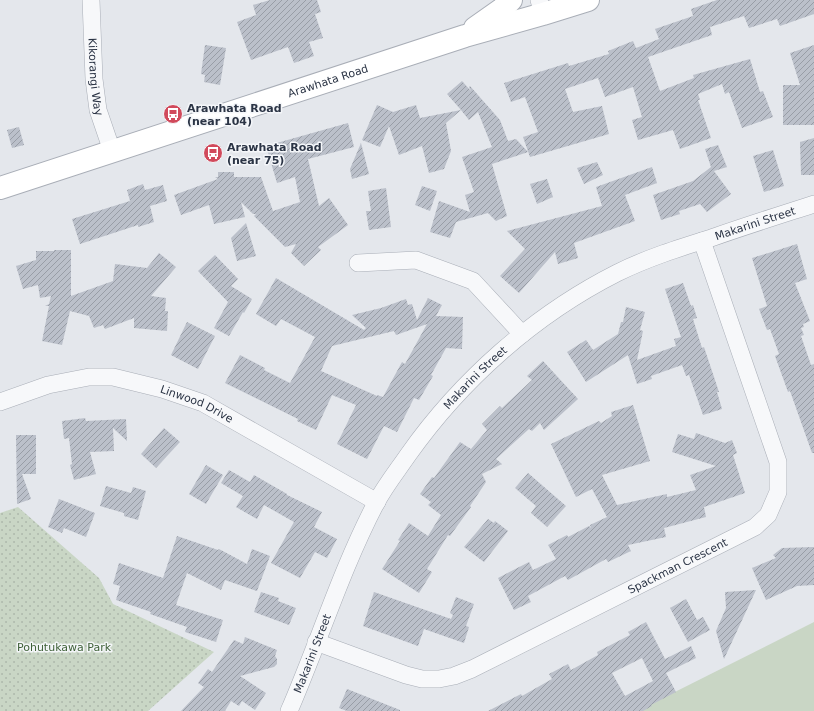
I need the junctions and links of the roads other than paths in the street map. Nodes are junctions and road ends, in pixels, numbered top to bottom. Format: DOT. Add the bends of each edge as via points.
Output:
graph roads {
  1 [pos="91,0"];
  2 [pos="511,0"];
  3 [pos="588,0"];
  4 [pos="541,7"];
  5 [pos="465,36"];
  6 [pos="112,151"];
  7 [pos="0,188"];
  8 [pos="814,204"];
  9 [pos="702,240"];
  10 [pos="358,263"];
  11 [pos="522,334"];
  12 [pos="0,402"];
  13 [pos="377,502"];
  14 [pos="316,642"];
  15 [pos="289,711"];
  1 -- 6 [label="street, Kikorangi Way" via="94,79 98,110"];
  2 -- 5 [label="main road"];
  3 -- 4 [label="main road, Arawhata Road"];
  4 -- 5 [label="main road, Arawhata Road"];
  5 -- 6 [label="main road, Arawhata Road"];
  6 -- 7 [label="main road, Arawhata Road"];
  8 -- 9 [label="street, Makarini Street"];
  9 -- 11 [label="street, Makarini Street" via="618,273 580,293"];
  9 -- 14 [label="street, Spackman Crescent" via="778,462 778,492 768,515 755,527 454,676 422,679"];
  10 -- 11 [label="street" via="416,260 473,281"];
  11 -- 13 [label="street, Makarini Street" via="452,399 420,438"];
  12 -- 13 [label="street, Linwood Drive" via="48,386 89,377 113,377 162,389 203,403"];
  13 -- 14 [label="street, Makarini Street" via="350,558"];
  14 -- 15 [label="street, Makarini Street"];
}
